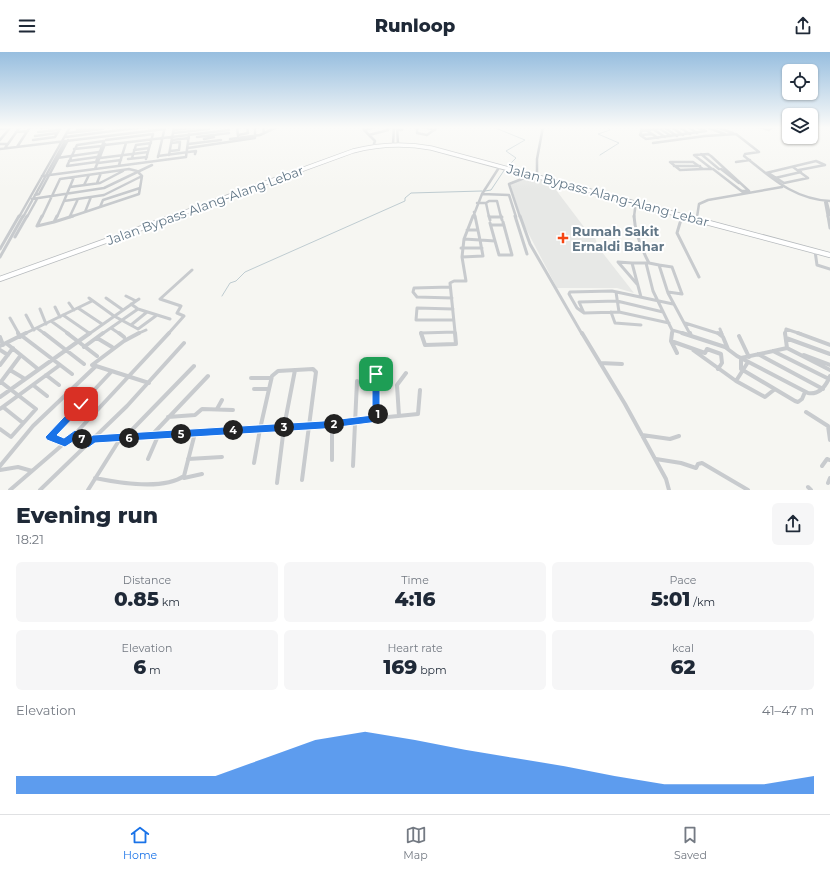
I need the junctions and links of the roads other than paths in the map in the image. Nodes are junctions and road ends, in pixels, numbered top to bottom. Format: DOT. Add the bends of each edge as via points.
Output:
graph roads {
  1 [pos="11,147"];
  2 [pos="61,147"];
  3 [pos="85,147"];
  4 [pos="102,147"];
  5 [pos="102,147"];
  6 [pos="123,147"];
  7 [pos="160,147"];
  8 [pos="171,147"];
  9 [pos="179,147"];
  10 [pos="191,147"];
  11 [pos="362,147"];
  12 [pos="368,147"];
  13 [pos="432,147"];
  14 [pos="442,147"];
  15 [pos="540,147"];
  16 [pos="753,147"];
  17 [pos="4,148"];
  18 [pos="150,148"];
  19 [pos="188,148"];
  20 [pos="0,149"];
  21 [pos="74,149"];
  22 [pos="134,150"];
  23 [pos="100,151"];
  24 [pos="148,152"];
  25 [pos="187,152"];
  26 [pos="170,153"];
  27 [pos="133,154"];
  28 [pos="195,154"];
  29 [pos="701,154"];
  30 [pos="72,155"];
  31 [pos="122,156"];
  32 [pos="158,156"];
  33 [pos="56,157"];
  34 [pos="98,158"];
  35 [pos="132,158"];
  36 [pos="128,159"];
  37 [pos="121,160"];
  38 [pos="158,160"];
  39 [pos="166,160"];
  40 [pos="750,160"];
  41 [pos="69,161"];
  42 [pos="695,162"];
  43 [pos="702,162"];
  44 [pos="736,162"];
  45 [pos="96,163"];
  46 [pos="165,163"];
  47 [pos="151,164"];
  48 [pos="713,164"];
  49 [pos="721,164"];
  50 [pos="119,165"];
  51 [pos="506,166"];
  52 [pos="674,166"];
  53 [pos="700,166"];
  54 [pos="707,166"];
  55 [pos="793,167"];
  56 [pos="726,168"];
  57 [pos="95,169"];
  58 [pos="712,169"];
  59 [pos="720,169"];
  60 [pos="125,170"];
  61 [pos="704,170"];
  62 [pos="137,171"];
  63 [pos="800,171"];
  64 [pos="101,173"];
  65 [pos="766,173"];
  66 [pos="535,174"];
  67 [pos="50,175"];
  68 [pos="89,175"];
  69 [pos="44,176"];
  70 [pos="142,176"];
  71 [pos="74,177"];
  72 [pos="775,178"];
  73 [pos="97,183"];
  74 [pos="84,185"];
  75 [pos="70,187"];
  76 [pos="745,187"];
  77 [pos="782,187"];
  78 [pos="140,188"];
  79 [pos="743,192"];
  80 [pos="66,194"];
  81 [pos="482,194"];
  82 [pos="35,195"];
  83 [pos="104,195"];
  84 [pos="51,196"];
  85 [pos="91,197"];
  86 [pos="37,199"];
  87 [pos="78,199"];
  88 [pos="30,200"];
  89 [pos="103,200"];
  90 [pos="64,201"];
  91 [pos="636,201"];
  92 [pos="828,201"];
  93 [pos="477,203"];
  94 [pos="486,203"];
  95 [pos="100,207"];
  96 [pos="474,211"];
  97 [pos="830,211"];
  98 [pos="85,212"];
  99 [pos="27,215"];
  100 [pos="682,215"];
  101 [pos="830,215"];
  102 [pos="21,216"];
  103 [pos="70,216"];
  104 [pos="697,217"];
  105 [pos="163,219"];
  106 [pos="490,221"];
  107 [pos="503,221"];
  108 [pos="54,222"];
  109 [pos="20,228"];
  110 [pos="830,228"];
  111 [pos="15,229"];
  112 [pos="467,230"];
  113 [pos="478,230"];
  114 [pos="15,237"];
  115 [pos="463,240"];
  116 [pos="480,240"];
  117 [pos="495,241"];
  118 [pos="461,248"];
  119 [pos="482,248"];
  120 [pos="0,249"];
  121 [pos="815,251"];
  122 [pos="528,254"];
  123 [pos="830,254"];
  124 [pos="0,257"];
  125 [pos="462,257"];
  126 [pos="634,263"];
  127 [pos="647,264"];
  128 [pos="659,265"];
  129 [pos="830,269"];
  130 [pos="192,270"];
  131 [pos="625,271"];
  132 [pos="635,272"];
  133 [pos="699,277"];
  134 [pos="0,278"];
  135 [pos="638,285"];
  136 [pos="450,287"];
  137 [pos="616,292"];
  138 [pos="668,292"];
  139 [pos="126,296"];
  140 [pos="641,297"];
  141 [pos="106,298"];
  142 [pos="452,298"];
  143 [pos="657,300"];
  144 [pos="618,301"];
  145 [pos="69,303"];
  146 [pos="131,304"];
  147 [pos="674,304"];
  148 [pos="55,306"];
  149 [pos="78,308"];
  150 [pos="138,309"];
  151 [pos="453,309"];
  152 [pos="40,310"];
  153 [pos="74,310"];
  154 [pos="123,310"];
  155 [pos="147,312"];
  156 [pos="611,312"];
  157 [pos="619,312"];
  158 [pos="663,312"];
  159 [pos="584,313"];
  160 [pos="26,315"];
  161 [pos="157,315"];
  162 [pos="62,316"];
  163 [pos="114,316"];
  164 [pos="10,318"];
  165 [pos="170,319"];
  166 [pos="122,320"];
  167 [pos="454,320"];
  168 [pos="51,322"];
  169 [pos="669,323"];
  170 [pos="685,323"];
  171 [pos="46,324"];
  172 [pos="102,324"];
  173 [pos="131,325"];
  174 [pos="641,325"];
  175 [pos="111,328"];
  176 [pos="35,329"];
  177 [pos="720,329"];
  178 [pos="146,330"];
  179 [pos="672,330"];
  180 [pos="456,332"];
  181 [pos="89,333"];
  182 [pos="21,336"];
  183 [pos="691,336"];
  184 [pos="722,336"];
  185 [pos="738,336"];
  186 [pos="0,337"];
  187 [pos="124,337"];
  188 [pos="97,338"];
  189 [pos="786,338"];
  190 [pos="77,341"];
  191 [pos="671,341"];
  192 [pos="184,343"];
  193 [pos="3,345"];
  194 [pos="830,345"];
  195 [pos="84,347"];
  196 [pos="112,347"];
  197 [pos="690,347"];
  198 [pos="13,348"];
  199 [pos="728,348"];
  200 [pos="787,348"];
  201 [pos="0,350"];
  202 [pos="64,350"];
  203 [pos="773,351"];
  204 [pos="677,353"];
  205 [pos="705,353"];
  206 [pos="758,354"];
  207 [pos="799,354"];
  208 [pos="830,354"];
  209 [pos="8,355"];
  210 [pos="21,355"];
  211 [pos="97,356"];
  212 [pos="749,357"];
  213 [pos="703,358"];
  214 [pos="741,358"];
  215 [pos="52,359"];
  216 [pos="376,361"];
  217 [pos="748,362"];
  218 [pos="600,363"];
  219 [pos="84,364"];
  220 [pos="622,364"];
  221 [pos="830,364"];
  222 [pos="0,365"];
  223 [pos="60,365"];
  224 [pos="96,366"];
  225 [pos="194,366"];
  226 [pos="38,369"];
  227 [pos="718,369"];
  228 [pos="10,370"];
  229 [pos="295,370"];
  230 [pos="830,370"];
  231 [pos="112,371"];
  232 [pos="744,371"];
  233 [pos="406,373"];
  234 [pos="72,374"];
  235 [pos="46,375"];
  236 [pos="208,376"];
  237 [pos="129,378"];
  238 [pos="251,378"];
  239 [pos="271,378"];
  240 [pos="829,378"];
  241 [pos="25,379"];
  242 [pos="357,381"];
  243 [pos="736,381"];
  244 [pos="0,383"];
  245 [pos="149,383"];
  246 [pos="33,385"];
  247 [pos="59,385"];
  248 [pos="11,389"];
  249 [pos="254,389"];
  250 [pos="269,389"];
  251 [pos="775,389"];
  252 [pos="823,389"];
  253 [pos="420,390"];
  254 [pos="805,392"];
  255 [pos="18,396"];
  256 [pos="47,396"];
  257 [pos="0,397"];
  258 [pos="222,400"];
  259 [pos="1,408"];
  260 [pos="218,409"];
  261 [pos="233,410"];
  262 [pos="806,412"];
  263 [pos="399,416"];
  264 [pos="168,417"];
  265 [pos="378,418"];
  266 [pos="355,422"];
  267 [pos="23,423"];
  268 [pos="332,424"];
  269 [pos="310,426"];
  270 [pos="284,427"];
  271 [pos="0,429"];
  272 [pos="260,429"];
  273 [pos="195,433"];
  274 [pos="75,434"];
  275 [pos="642,435"];
  276 [pos="158,436"];
  277 [pos="679,436"];
  278 [pos="150,437"];
  279 [pos="93,439"];
  280 [pos="121,439"];
  281 [pos="830,440"];
  282 [pos="65,442"];
  283 [pos="88,444"];
  284 [pos="222,457"];
  285 [pos="148,459"];
  286 [pos="656,459"];
  287 [pos="188,460"];
  288 [pos="332,460"];
  289 [pos="830,460"];
  290 [pos="254,463"];
  291 [pos="0,466"];
  292 [pos="353,466"];
  293 [pos="822,466"];
  294 [pos="0,470"];
  295 [pos="32,471"];
  296 [pos="202,474"];
  297 [pos="95,478"];
  298 [pos="184,478"];
  299 [pos="302,480"];
  300 [pos="278,483"];
  301 [pos="143,488"];
  302 [pos="10,490"];
  303 [pos="40,490"];
  304 [pos="88,490"];
  305 [pos="669,490"];
  306 [pos="748,490"];
  1 -- 17 [label="street"];
  2 -- 33 [label="street"];
  3 -- 21 [label="street"];
  4 -- 23 [label="street"];
  5 -- 34 [label="street"];
  6 -- 31 [label="street"];
  7 -- 32 [label="street"];
  8 -- 26 [label="street"];
  9 -- 26 [label="street" via="179,150"];
  10 -- 19 [label="street"];
  11 -- 105 [label="highway, Jalan Bypass Alang-Alang Lebar"];
  12 -- 105 [label="highway, Jalan Bypass Alang-Alang Lebar"];
  13 -- 51 [label="highway, Jalan Bypass Alang-Alang Lebar"];
  14 -- 51 [label="highway, Jalan Bypass Alang-Alang Lebar"];
  15 -- 66 [label="street"];
  16 -- 40 [label="street" via="759,152 744,155"];
  17 -- 20 [label="street"];
  18 -- 22 [label="street"];
  18 -- 24 [label="street"];
  19 -- 25 [label="street"];
  21 -- 30 [label="street"];
  22 -- 27 [label="street"];
  23 -- 30 [label="street"];
  23 -- 34 [label="street"];
  24 -- 27 [label="street"];
  24 -- 35 [label="street" via="147,158"];
  25 -- 26 [label="street"];
  25 -- 28 [label="street" via="196,151"];
  25 -- 39 [label="street" via="186,157"];
  26 -- 32 [label="street"];
  27 -- 31 [label="street"];
  27 -- 35 [label="street"];
  29 -- 43 [label="street" via="694,155"];
  29 -- 48 [label="street"];
  29 -- 49 [label="street" via="710,155"];
  30 -- 33 [label="street"];
  30 -- 41 [label="street"];
  31 -- 34 [label="street"];
  31 -- 37 [label="street"];
  32 -- 38 [label="street"];
  33 -- 67 [label="street"];
  33 -- 69 [label="street"];
  34 -- 41 [label="street"];
  34 -- 45 [label="street"];
  35 -- 36 [label="street"];
  37 -- 45 [label="street"];
  37 -- 50 [label="street"];
  38 -- 39 [label="street"];
  38 -- 50 [label="street"];
  39 -- 46 [label="street"];
  40 -- 44 [label="street"];
  40 -- 65 [label="street"];
  41 -- 45 [label="street" via="67,166"];
  42 -- 43 [label="street"];
  42 -- 52 [label="street" via="670,162"];
  42 -- 53 [label="street"];
  43 -- 54 [label="street"];
  45 -- 57 [label="street"];
  47 -- 62 [label="street"];
  48 -- 49 [label="street"];
  48 -- 59 [label="street"];
  49 -- 56 [label="street"];
  50 -- 57 [label="street"];
  51 -- 66 [label="highway, Jalan Bypass Alang-Alang Lebar"];
  51 -- 81 [label="street" via="497,171"];
  52 -- 53 [label="street"];
  52 -- 61 [label="street" via="680,170"];
  53 -- 54 [label="street"];
  53 -- 61 [label="street"];
  54 -- 58 [label="street"];
  55 -- 63 [label="street"];
  55 -- 63 [label="street" via="816,161 825,165"];
  55 -- 65 [label="street"];
  56 -- 59 [label="street"];
  56 -- 76 [label="street"];
  57 -- 67 [label="street"];
  58 -- 59 [label="street"];
  58 -- 61 [label="street"];
  58 -- 79 [label="street"];
  59 -- 76 [label="street"];
  60 -- 62 [label="street"];
  60 -- 64 [label="street"];
  60 -- 73 [label="street"];
  62 -- 70 [label="street"];
  62 -- 80 [label="street" via="100,189"];
  63 -- 72 [label="street"];
  63 -- 72 [label="street" via="808,178 785,183"];
  64 -- 68 [label="street"];
  64 -- 73 [label="street"];
  65 -- 72 [label="street"];
  65 -- 77 [label="street"];
  66 -- 91 [label="highway, Jalan Bypass Alang-Alang Lebar"];
  66 -- 218 [label="street" via="509,184 524,231"];
  67 -- 69 [label="street"];
  67 -- 82 [label="street" via="39,194"];
  68 -- 71 [label="street"];
  68 -- 74 [label="street"];
  69 -- 82 [label="street"];
  69 -- 88 [label="street"];
  70 -- 78 [label="street"];
  70 -- 83 [label="street"];
  71 -- 75 [label="street"];
  71 -- 84 [label="street" via="60,179"];
  73 -- 74 [label="street"];
  74 -- 75 [label="street"];
  75 -- 80 [label="street"];
  76 -- 79 [label="street" via="749,191"];
  77 -- 79 [label="street"];
  77 -- 92 [label="street" via="808,199"];
  78 -- 89 [label="street"];
  78 -- 95 [label="street" via="138,194"];
  79 -- 104 [label="street" via="700,203"];
  80 -- 84 [label="street"];
  80 -- 90 [label="street"];
  81 -- 93 [label="street"];
  81 -- 122 [label="street" via="509,195"];
  82 -- 88 [label="street"];
  83 -- 85 [label="street"];
  83 -- 89 [label="street"];
  84 -- 86 [label="street"];
  84 -- 88 [label="street"];
  84 -- 108 [label="street" via="37,226"];
  85 -- 87 [label="street"];
  85 -- 98 [label="street"];
  86 -- 88 [label="street"];
  86 -- 99 [label="street"];
  87 -- 90 [label="street"];
  87 -- 103 [label="street"];
  88 -- 102 [label="street"];
  89 -- 95 [label="street"];
  90 -- 108 [label="street"];
  91 -- 100 [label="highway, Jalan Bypass Alang-Alang Lebar"];
  91 -- 104 [label="highway, Jalan Bypass Alang-Alang Lebar"];
  91 -- 127 [label="street" via="638,233"];
  92 -- 97 [label="street"];
  92 -- 110 [label="street"];
  93 -- 94 [label="street"];
  93 -- 96 [label="street"];
  94 -- 106 [label="street"];
  94 -- 107 [label="street" via="497,201"];
  95 -- 98 [label="street"];
  96 -- 112 [label="street"];
  96 -- 113 [label="street"];
  97 -- 101 [label="street"];
  98 -- 103 [label="street"];
  99 -- 102 [label="street"];
  99 -- 109 [label="street"];
  100 -- 121 [label="highway, Jalan Bypass Alang-Alang Lebar"];
  100 -- 133 [label="street" via="677,233"];
  102 -- 111 [label="street"];
  102 -- 120 [label="street"];
  103 -- 108 [label="street"];
  104 -- 123 [label="highway, Jalan Bypass Alang-Alang Lebar"];
  105 -- 134 [label="highway, Jalan Bypass Alang-Alang Lebar"];
  106 -- 107 [label="street"];
  106 -- 107 [label="street"];
  106 -- 117 [label="street"];
  107 -- 117 [label="street" via="512,255 499,255"];
  109 -- 111 [label="street"];
  109 -- 114 [label="street"];
  111 -- 124 [label="street"];
  112 -- 113 [label="street"];
  112 -- 115 [label="street"];
  113 -- 116 [label="street"];
  115 -- 116 [label="street"];
  115 -- 118 [label="street"];
  116 -- 117 [label="street"];
  116 -- 119 [label="street"];
  118 -- 119 [label="street"];
  118 -- 125 [label="street"];
  119 -- 125 [label="street" via="482,257"];
  121 -- 123 [label="highway, Jalan Bypass Alang-Alang Lebar"];
  121 -- 129 [label="street" via="817,266"];
  125 -- 136 [label="street" via="466,281 452,282"];
  126 -- 127 [label="street"];
  126 -- 131 [label="street" via="618,262"];
  126 -- 132 [label="street"];
  127 -- 128 [label="street"];
  127 -- 143 [label="street"];
  128 -- 138 [label="street"];
  128 -- 138 [label="street" via="672,267 682,294"];
  130 -- 237 [label="street" via="160,299 181,306 176,313 184,317"];
  131 -- 132 [label="street"];
  131 -- 135 [label="street"];
  132 -- 135 [label="street"];
  135 -- 140 [label="street"];
  136 -- 142 [label="street"];
  136 -- 142 [label="street" via="414,288 412,292 417,297"];
  137 -- 140 [label="street"];
  137 -- 144 [label="street"];
  137 -- 159 [label="street" via="570,292 576,306"];
  138 -- 147 [label="street"];
  139 -- 146 [label="street" via="137,300"];
  140 -- 143 [label="street"];
  141 -- 154 [label="street"];
  142 -- 151 [label="street"];
  143 -- 147 [label="street"];
  143 -- 158 [label="street"];
  144 -- 157 [label="street"];
  144 -- 158 [label="street"];
  144 -- 159 [label="street" via="580,302 578,303"];
  145 -- 153 [label="street"];
  146 -- 150 [label="street"];
  146 -- 154 [label="street"];
  147 -- 170 [label="street"];
  148 -- 162 [label="street"];
  149 -- 153 [label="street"];
  149 -- 163 [label="street" via="91,300"];
  149 -- 172 [label="street"];
  150 -- 155 [label="street"];
  150 -- 166 [label="street"];
  151 -- 167 [label="street"];
  151 -- 167 [label="street" via="417,308 416,320"];
  152 -- 171 [label="street"];
  153 -- 162 [label="street"];
  154 -- 163 [label="street"];
  155 -- 161 [label="street"];
  155 -- 173 [label="street"];
  156 -- 157 [label="street"];
  156 -- 159 [label="street"];
  156 -- 174 [label="street" via="615,323"];
  157 -- 169 [label="street"];
  158 -- 169 [label="street"];
  160 -- 176 [label="street"];
  161 -- 165 [label="street"];
  161 -- 173 [label="street" via="139,329"];
  162 -- 168 [label="street"];
  162 -- 181 [label="street"];
  163 -- 166 [label="street"];
  163 -- 172 [label="street"];
  164 -- 182 [label="street"];
  166 -- 173 [label="street"];
  166 -- 175 [label="street"];
  167 -- 180 [label="street"];
  168 -- 171 [label="street"];
  168 -- 190 [label="street"];
  169 -- 179 [label="street"];
  170 -- 183 [label="street"];
  170 -- 184 [label="street"];
  171 -- 176 [label="street"];
  172 -- 181 [label="street"];
  175 -- 187 [label="street"];
  175 -- 188 [label="street"];
  176 -- 182 [label="street"];
  176 -- 202 [label="street"];
  177 -- 184 [label="street"];
  178 -- 224 [label="street" via="124,341 92,364"];
  179 -- 183 [label="street"];
  179 -- 191 [label="street"];
  180 -- 180 [label="street" via="456,344 453,345 425,345 421,333"];
  181 -- 190 [label="street"];
  182 -- 193 [label="street"];
  182 -- 215 [label="street"];
  183 -- 199 [label="street"];
  184 -- 199 [label="street"];
  185 -- 212 [label="street"];
  186 -- 193 [label="street"];
  188 -- 195 [label="street"];
  188 -- 196 [label="street"];
  189 -- 194 [label="street" via="786,329"];
  189 -- 200 [label="street"];
  189 -- 208 [label="street"];
  190 -- 195 [label="street"];
  190 -- 202 [label="street"];
  191 -- 197 [label="street"];
  191 -- 204 [label="street"];
  192 -- 245 [label="street"];
  193 -- 198 [label="street"];
  195 -- 211 [label="street"];
  197 -- 205 [label="street"];
  197 -- 213 [label="street"];
  198 -- 209 [label="street"];
  198 -- 210 [label="street"];
  199 -- 214 [label="street"];
  200 -- 203 [label="street"];
  200 -- 207 [label="street"];
  201 -- 209 [label="street"];
  202 -- 215 [label="street"];
  202 -- 219 [label="street"];
  203 -- 206 [label="street"];
  203 -- 240 [label="street"];
  205 -- 213 [label="street"];
  205 -- 227 [label="street" via="707,349 721,354 722,363"];
  206 -- 212 [label="street"];
  206 -- 252 [label="street"];
  207 -- 221 [label="street"];
  207 -- 230 [label="street"];
  209 -- 222 [label="street"];
  210 -- 226 [label="street"];
  210 -- 228 [label="street"];
  212 -- 214 [label="street"];
  213 -- 227 [label="street"];
  214 -- 217 [label="street"];
  214 -- 232 [label="street" via="740,367"];
  215 -- 223 [label="street"];
  215 -- 226 [label="street"];
  216 -- 265 [label="street"];
  217 -- 232 [label="street"];
  217 -- 254 [label="street"];
  218 -- 220 [label="street"];
  218 -- 275 [label="street"];
  223 -- 234 [label="street"];
  223 -- 235 [label="street"];
  224 -- 231 [label="street"];
  224 -- 291 [label="street" via="24,436"];
  225 -- 280 [label="street"];
  226 -- 241 [label="street"];
  227 -- 243 [label="street"];
  228 -- 241 [label="street"];
  228 -- 244 [label="street"];
  229 -- 239 [label="street" via="278,371"];
  229 -- 269 [label="street" via="313,369 316,372"];
  229 -- 270 [label="street"];
  231 -- 237 [label="street"];
  231 -- 282 [label="street" via="50,437"];
  232 -- 243 [label="street"];
  232 -- 251 [label="street"];
  233 -- 263 [label="street" via="397,385"];
  235 -- 246 [label="street"];
  235 -- 247 [label="street"];
  236 -- 264 [label="street"];
  237 -- 245 [label="street"];
  237 -- 274 [label="street"];
  238 -- 239 [label="street"];
  239 -- 250 [label="street"];
  240 -- 252 [label="street"];
  241 -- 248 [label="street"];
  242 -- 266 [label="street"];
  243 -- 251 [label="street" via="765,397"];
  244 -- 248 [label="street"];
  245 -- 279 [label="street"];
  246 -- 255 [label="street"];
  246 -- 256 [label="street"];
  248 -- 255 [label="street"];
  248 -- 257 [label="street"];
  249 -- 250 [label="street"];
  250 -- 272 [label="street"];
  251 -- 254 [label="street" via="798,402"];
  252 -- 254 [label="street" via="815,394"];
  253 -- 263 [label="street" via="419,413"];
  255 -- 259 [label="street"];
  255 -- 267 [label="street" via="36,408"];
  258 -- 260 [label="street"];
  259 -- 267 [label="street"];
  260 -- 261 [label="street"];
  260 -- 264 [label="street" via="202,409 194,415"];
  262 -- 281 [label="street" via="826,425"];
  263 -- 265 [label="street"];
  264 -- 278 [label="street"];
  265 -- 266 [label="street"];
  266 -- 268 [label="street"];
  266 -- 292 [label="street"];
  267 -- 271 [label="street" via="11,437"];
  268 -- 269 [label="street"];
  268 -- 288 [label="street"];
  269 -- 270 [label="street"];
  269 -- 299 [label="street"];
  270 -- 272 [label="street"];
  270 -- 300 [label="street"];
  272 -- 273 [label="street"];
  272 -- 290 [label="street"];
  273 -- 276 [label="street"];
  273 -- 287 [label="street"];
  274 -- 282 [label="street"];
  274 -- 283 [label="street"];
  275 -- 277 [label="street" via="670,438"];
  275 -- 286 [label="street"];
  276 -- 278 [label="street"];
  276 -- 285 [label="street"];
  278 -- 280 [label="street"];
  279 -- 280 [label="street"];
  279 -- 283 [label="street"];
  280 -- 297 [label="street"];
  282 -- 295 [label="street"];
  283 -- 303 [label="street"];
  284 -- 287 [label="street"];
  286 -- 305 [label="street"];
  286 -- 306 [label="street" via="696,468 702,463"];
  287 -- 298 [label="street"];
  289 -- 293 [label="street" via="827,459"];
  294 -- 295 [label="street" via="18,467"];
  295 -- 302 [label="street"];
  296 -- 298 [label="street"];
  297 -- 301 [label="street"];
  297 -- 304 [label="street"];
  298 -- 301 [label="street" via="167,485"];
}
